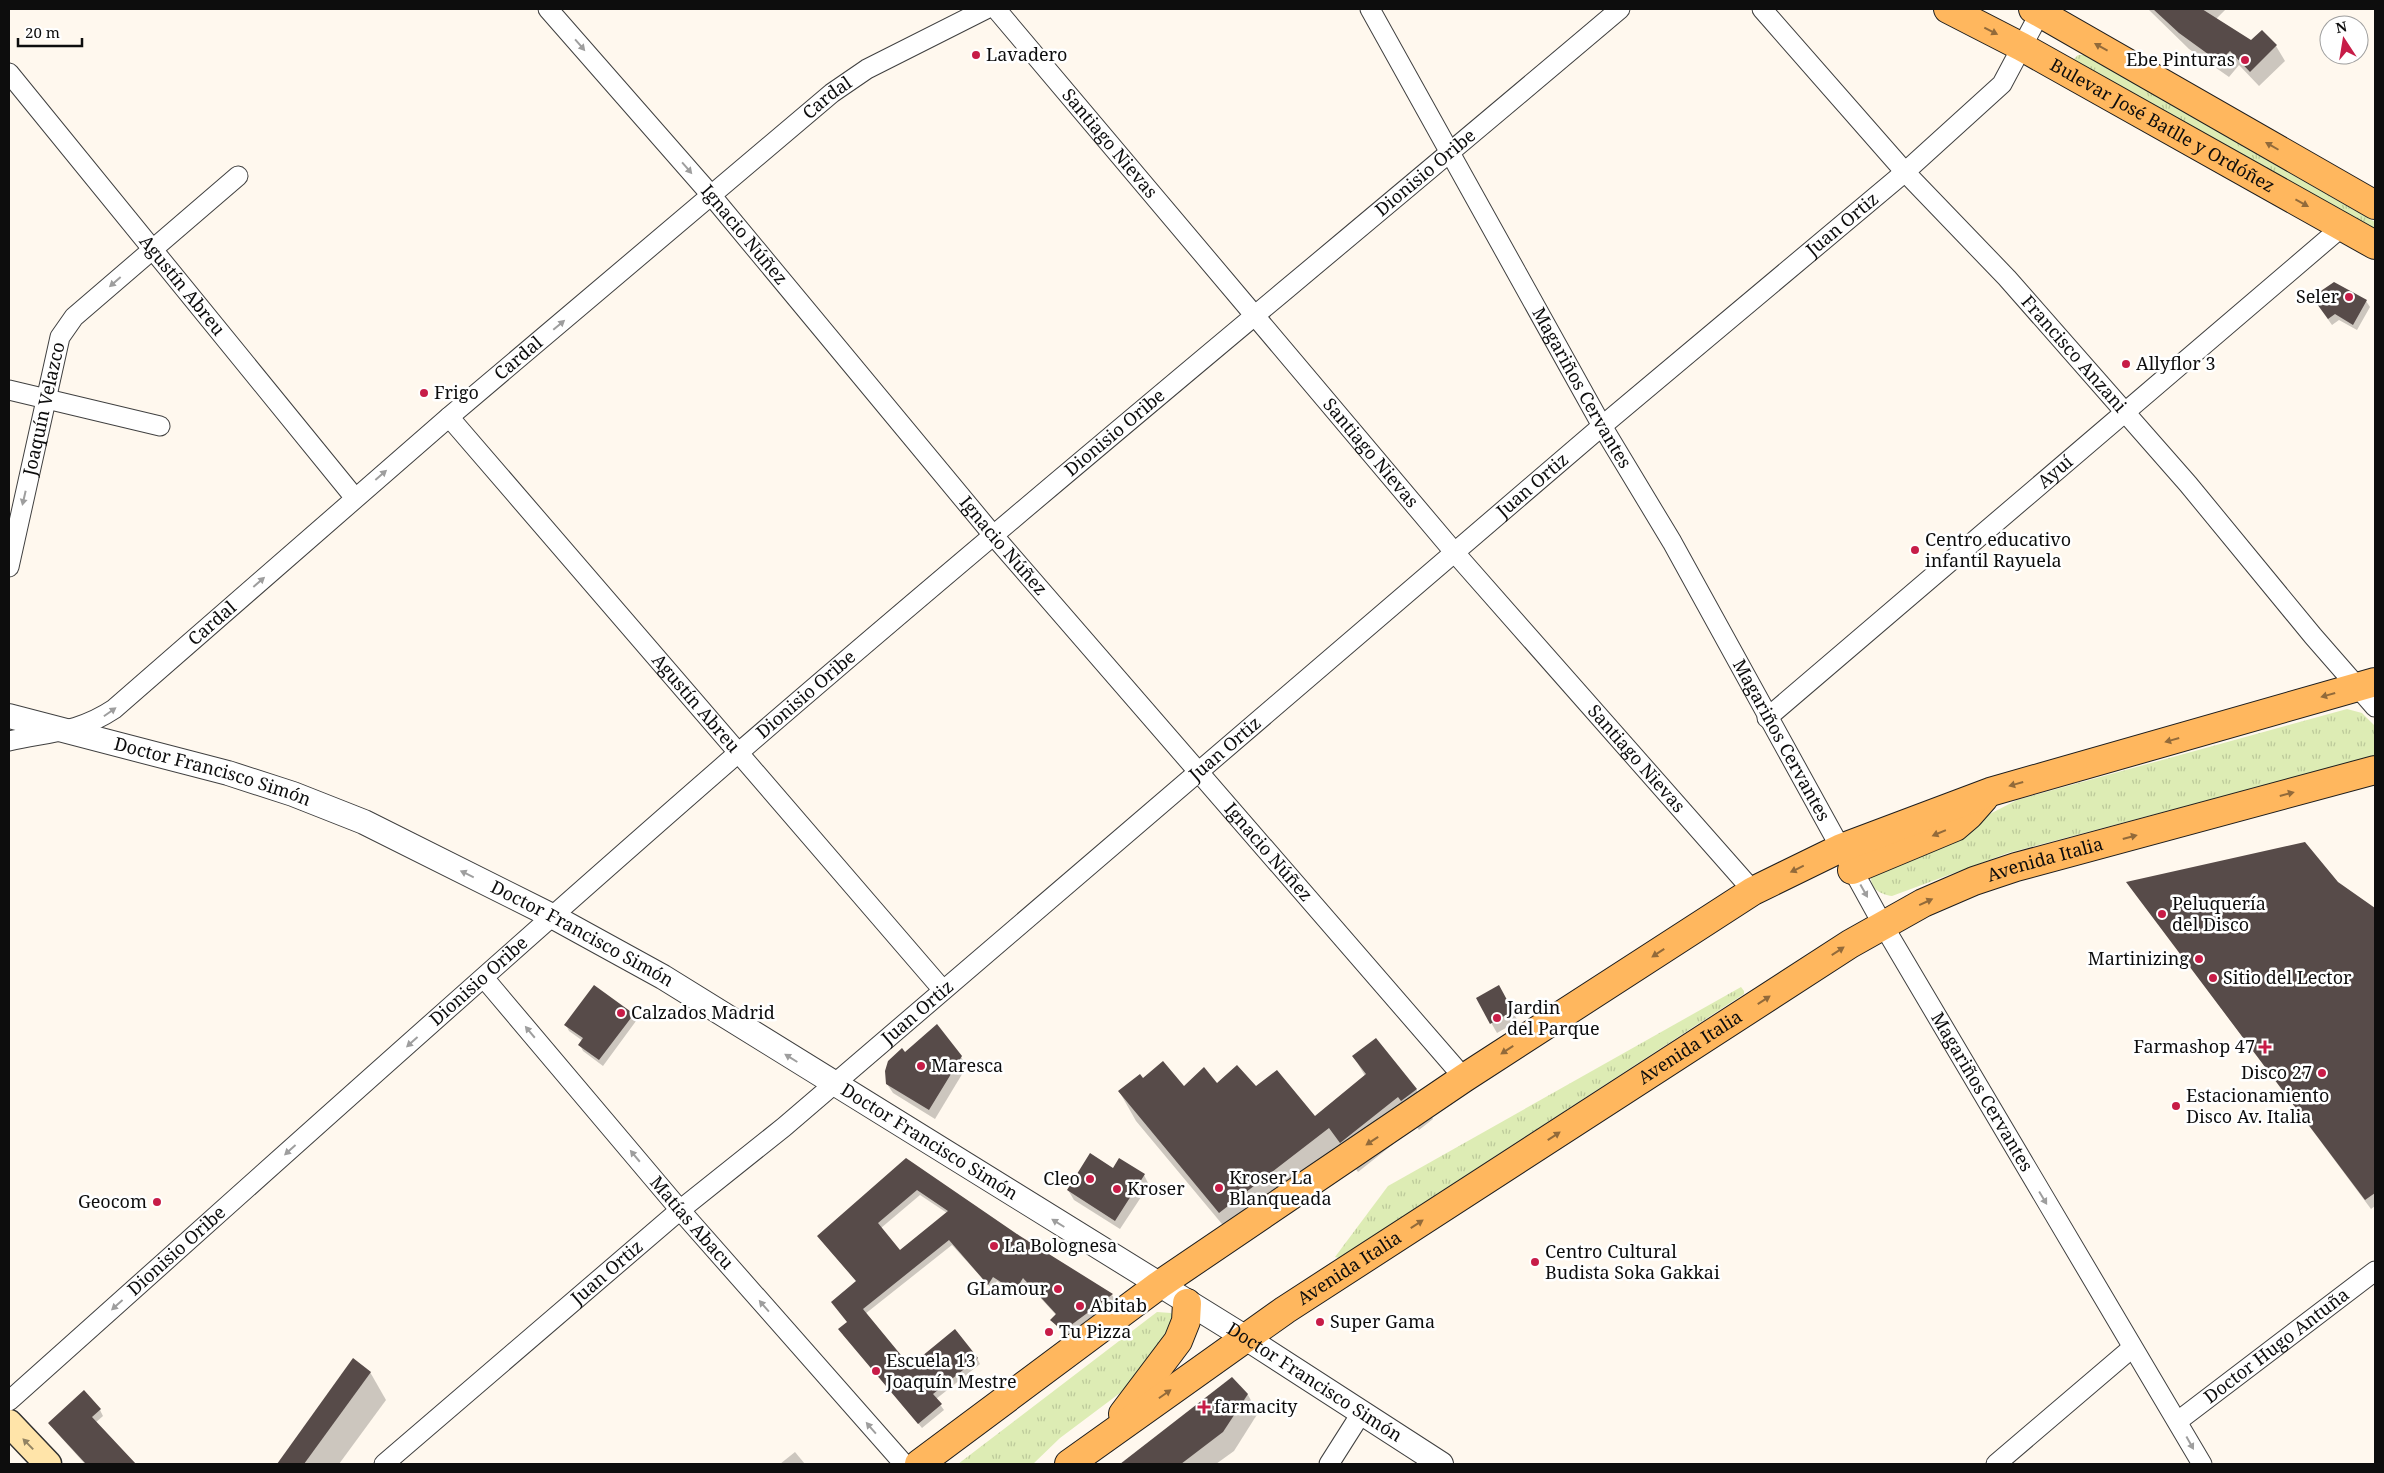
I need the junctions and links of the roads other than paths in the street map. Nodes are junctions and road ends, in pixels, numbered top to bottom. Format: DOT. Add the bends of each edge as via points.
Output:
graph roads {
  1 [pos="548,9"];
  2 [pos="986,9"];
  3 [pos="996,9"];
  4 [pos="1370,9"];
  5 [pos="1620,9"];
  6 [pos="1762,9"];
  7 [pos="1948,9"];
  8 [pos="2038,10"];
  9 [pos="2022,47"];
  10 [pos="9,73"];
  11 [pos="1450,153"];
  12 [pos="1906,172"];
  13 [pos="238,176"];
  14 [pos="711,196"];
  15 [pos="2375,205"];
  16 [pos="2343,226"];
  17 [pos="2375,245"];
  18 [pos="152,250"];
  19 [pos="1254,317"];
  20 [pos="9,390"];
  21 [pos="46,399"];
  22 [pos="2125,413"];
  23 [pos="449,417"];
  24 [pos="160,426"];
  25 [pos="1602,426"];
  26 [pos="355,498"];
  27 [pos="992,535"];
  28 [pos="1455,554"];
  29 [pos="9,567"];
  30 [pos="2367,684"];
  31 [pos="2375,707"];
  32 [pos="9,716"];
  33 [pos="1767,718"];
  34 [pos="66,732"];
  35 [pos="9,741"];
  36 [pos="739,753"];
  37 [pos="2375,770"];
  38 [pos="1197,771"];
  39 [pos="1847,859"];
  40 [pos="1753,891"];
  41 [pos="552,916"];
  42 [pos="1883,925"];
  43 [pos="484,978"];
  44 [pos="942,990"];
  45 [pos="1464,1078"];
  46 [pos="832,1084"];
  47 [pos="680,1210"];
  48 [pos="2375,1271"];
  49 [pos="1159,1286"];
  50 [pos="1187,1303"];
  51 [pos="1246,1338"];
  52 [pos="2132,1348"];
  53 [pos="9,1401"];
  54 [pos="1362,1412"];
  55 [pos="2178,1421"];
  56 [pos="9,1423"];
  57 [pos="1103,1438"];
  58 [pos="48,1464"];
  59 [pos="384,1464"];
  60 [pos="904,1464"];
  61 [pos="919,1464"];
  62 [pos="1069,1464"];
  63 [pos="1329,1464"];
  64 [pos="1441,1464"];
  65 [pos="1996,1464"];
  66 [pos="2202,1464"];
  1 -- 14 [label="street, Ignacio Núñez, one-way"];
  2 -- 14 [label="street, Cardal" via="867,69 832,93"];
  3 -- 19 [label="street, Santiago Nievas"];
  4 -- 11 [label="street, Magariños Cervantes"];
  5 -- 11 [label="street, Dionisio Oribe"];
  6 -- 12 [label="street, Francisco Anzani"];
  7 -- 9 [label="main road, Bulevar José Batlle y Ordóñez, one-way"];
  8 -- 9 [label="street, Juan Ortiz"];
  15 -- 8 [label="main road, Bulevar José Batlle y Ordóñez, one-way"];
  9 -- 12 [label="street, Juan Ortiz" via="2002,84"];
  9 -- 16 [label="main road, Bulevar José Batlle y Ordóñez, one-way"];
  10 -- 18 [label="street, Agustín Abreu"];
  11 -- 19 [label="street, Dionisio Oribe"];
  11 -- 25 [label="street, Magariños Cervantes"];
  12 -- 22 [label="street, Francisco Anzani" via="2007,278"];
  12 -- 25 [label="street, Juan Ortiz"];
  13 -- 18 [label="street, Joaquín Velazco"];
  23 -- 14 [label="street, Cardal, one-way"];
  14 -- 27 [label="street, Ignacio Núñez"];
  16 -- 17 [label="main road, Bulevar José Batlle y Ordóñez"];
  16 -- 22 [label="street, Ayuí"];
  18 -- 21 [label="street, Joaquín Velazco, one-way" via="68,325 60,337"];
  18 -- 26 [label="street, Agustín Abreu"];
  19 -- 27 [label="street, Dionisio Oribe"];
  19 -- 28 [label="street, Santiago Nievas"];
  20 -- 21 [label="street"];
  21 -- 24 [label="street"];
  21 -- 29 [label="street, Joaquín Velazco, one-way"];
  22 -- 30 [label="street, Francisco Anzani"];
  22 -- 33 [label="street, Ayuí"];
  26 -- 23 [label="street, Cardal, one-way"];
  23 -- 36 [label="street, Agustín Abreu"];
  25 -- 28 [label="street, Juan Ortiz"];
  25 -- 33 [label="street, Magariños Cervantes" via="1672,542"];
  34 -- 26 [label="street, Cardal, one-way" via="114,710"];
  27 -- 36 [label="street, Dionisio Oribe"];
  27 -- 38 [label="street, Ignacio Núñez"];
  28 -- 38 [label="street, Juan Ortiz"];
  28 -- 40 [label="street, Santiago Nievas"];
  30 -- 31 [label="street, Francisco Anzani"];
  30 -- 39 [label="main road, one-way" via="1990,792"];
  32 -- 34 [label="street, Doctor Francisco Simón"];
  33 -- 39 [label="street, Magariños Cervantes"];
  34 -- 35 [label="street, Cardal"];
  41 -- 34 [label="street, Doctor Francisco Simón, one-way" via="364,822 293,794"];
  36 -- 41 [label="street, Dionisio Oribe"];
  36 -- 44 [label="street, Agustín Abreu"];
  42 -- 37 [label="main road, Avenida Italia, one-way" via="1923,903 2016,867"];
  38 -- 44 [label="street, Juan Ortiz"];
  38 -- 45 [label="street, Ignacio Núñez"];
  39 -- 40 [label="main road, one-way"];
  39 -- 42 [label="street, Magariños Cervantes, one-way"];
  40 -- 45 [label="main road, one-way"];
  41 -- 43 [label="street, Dionisio Oribe"];
  46 -- 41 [label="street, Doctor Francisco Simón, one-way" via="663,977"];
  51 -- 42 [label="main road, Avenida Italia, one-way"];
  42 -- 52 [label="street, Magariños Cervantes, one-way"];
  47 -- 43 [label="street, Matías Abacu, one-way"];
  43 -- 53 [label="street, Dionisio Oribe, one-way"];
  44 -- 46 [label="street, Juan Ortiz"];
  45 -- 49 [label="main road, one-way"];
  46 -- 47 [label="street, Juan Ortiz"];
  49 -- 46 [label="street, Doctor Francisco Simón, one-way"];
  47 -- 59 [label="street, Juan Ortiz"];
  60 -- 47 [label="street, Matías Abacu, one-way"];
  48 -- 55 [label="street, Doctor Hugo Antuña"];
  49 -- 50 [label="street"];
  49 -- 61 [label="main road"];
  50 -- 51 [label="street, Doctor Francisco Simón"];
  50 -- 57 [label="main road" via="1186,1321 1178,1340"];
  51 -- 54 [label="street, Doctor Francisco Simón"];
  57 -- 51 [label="main road, Avenida Italia, one-way"];
  52 -- 55 [label="street, Magariños Cervantes"];
  52 -- 65 [label="street"];
  54 -- 63 [label="street"];
  54 -- 64 [label="street, Doctor Francisco Simón"];
  55 -- 66 [label="street, Magariños Cervantes, one-way"];
  58 -- 56 [label="main road, one-way"];
  57 -- 62 [label="main road, Avenida Italia"];
}
